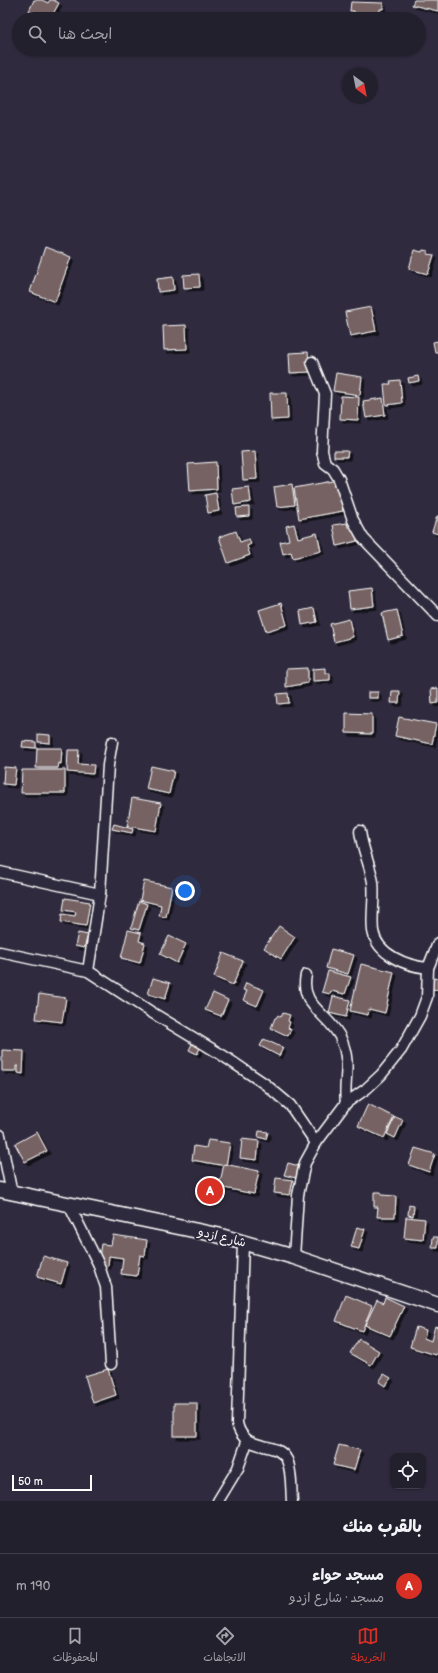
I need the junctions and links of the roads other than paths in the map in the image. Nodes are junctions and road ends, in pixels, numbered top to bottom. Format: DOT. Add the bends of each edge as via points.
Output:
graph roads {
  1 [pos="312,362"];
  2 [pos="438,616"];
  3 [pos="112,742"];
  4 [pos="360,831"];
  5 [pos="0,872"];
  6 [pos="100,894"];
  7 [pos="438,943"];
  8 [pos="0,952"];
  9 [pos="428,968"];
  10 [pos="88,970"];
  11 [pos="306,975"];
  12 [pos="346,1103"];
  13 [pos="0,1135"];
  14 [pos="316,1143"];
  15 [pos="6,1192"];
  16 [pos="69,1205"];
  17 [pos="243,1243"];
  18 [pos="294,1257"];
  19 [pos="438,1305"];
  20 [pos="111,1364"];
  21 [pos="246,1442"];
  22 [pos="218,1501"];
  23 [pos="292,1501"];
  1 -- 2 [label="street" via="325,394 322,451 325,463 333,469 339,479 352,520 363,538"];
  3 -- 6 [label="street" via="108,765"];
  4 -- 9 [label="street" via="362,847 373,882 373,931 378,944 401,962"];
  5 -- 6 [label="street"];
  6 -- 10 [label="street"];
  7 -- 9 [label="street"];
  8 -- 10 [label="street"];
  9 -- 12 [label="street" via="428,997 400,1050 381,1075"];
  10 -- 14 [label="street" via="265,1084 290,1105"];
  11 -- 12 [label="street" via="304,986 310,1001 334,1028 345,1051 348,1065"];
  12 -- 14 [label="street"];
  13 -- 15 [label="street"];
  14 -- 18 [label="street" via="305,1163 298,1195"];
  15 -- 16 [label="street, شارع ازدو"];
  16 -- 17 [label="street, شارع ازدو" via="217,1235"];
  16 -- 20 [label="street" via="98,1263 106,1287"];
  17 -- 18 [label="street, شارع ازدو"];
  17 -- 21 [label="street" via="237,1423 239,1432"];
  18 -- 19 [label="street, شارع ازدو"];
  21 -- 22 [label="street" via="238,1468"];
  21 -- 23 [label="street" via="280,1452 287,1460"];
}
